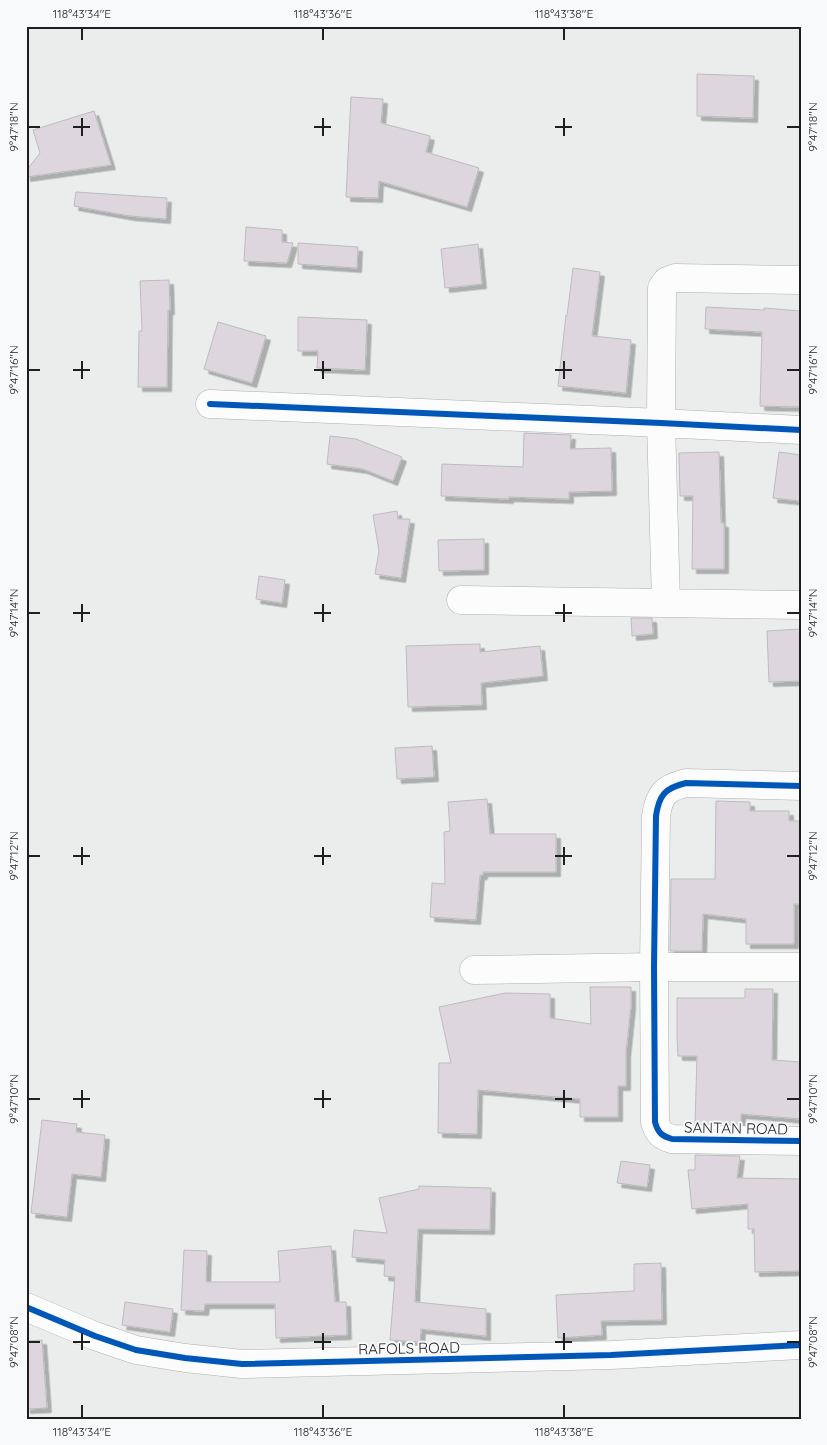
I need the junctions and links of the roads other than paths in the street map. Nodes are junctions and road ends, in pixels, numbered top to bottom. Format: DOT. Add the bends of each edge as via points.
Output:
graph roads {
  1 [pos="801,280"];
  2 [pos="210,404"];
  3 [pos="662,423"];
  4 [pos="801,430"];
  5 [pos="461,600"];
  6 [pos="666,603"];
  7 [pos="801,605"];
  8 [pos="801,786"];
  9 [pos="654,967"];
  10 [pos="801,967"];
  11 [pos="474,970"];
  12 [pos="801,1141"];
  13 [pos="26,1308"];
  14 [pos="801,1345"];
  1 -- 3 [label="street" via="675,278 667,281 662,288"];
  2 -- 3 [label="street"];
  3 -- 4 [label="street"];
  3 -- 6 [label="street"];
  5 -- 6 [label="street"];
  6 -- 7 [label="street"];
  8 -- 9 [label="street" via="686,783 673,786 664,793 656,816"];
  9 -- 10 [label="street"];
  9 -- 11 [label="street"];
  9 -- 12 [label="street, SANTAN ROAD" via="657,1131 672,1140"];
  13 -- 14 [label="street, RAFOLS ROAD" via="136,1350 242,1364 611,1356"];
}
